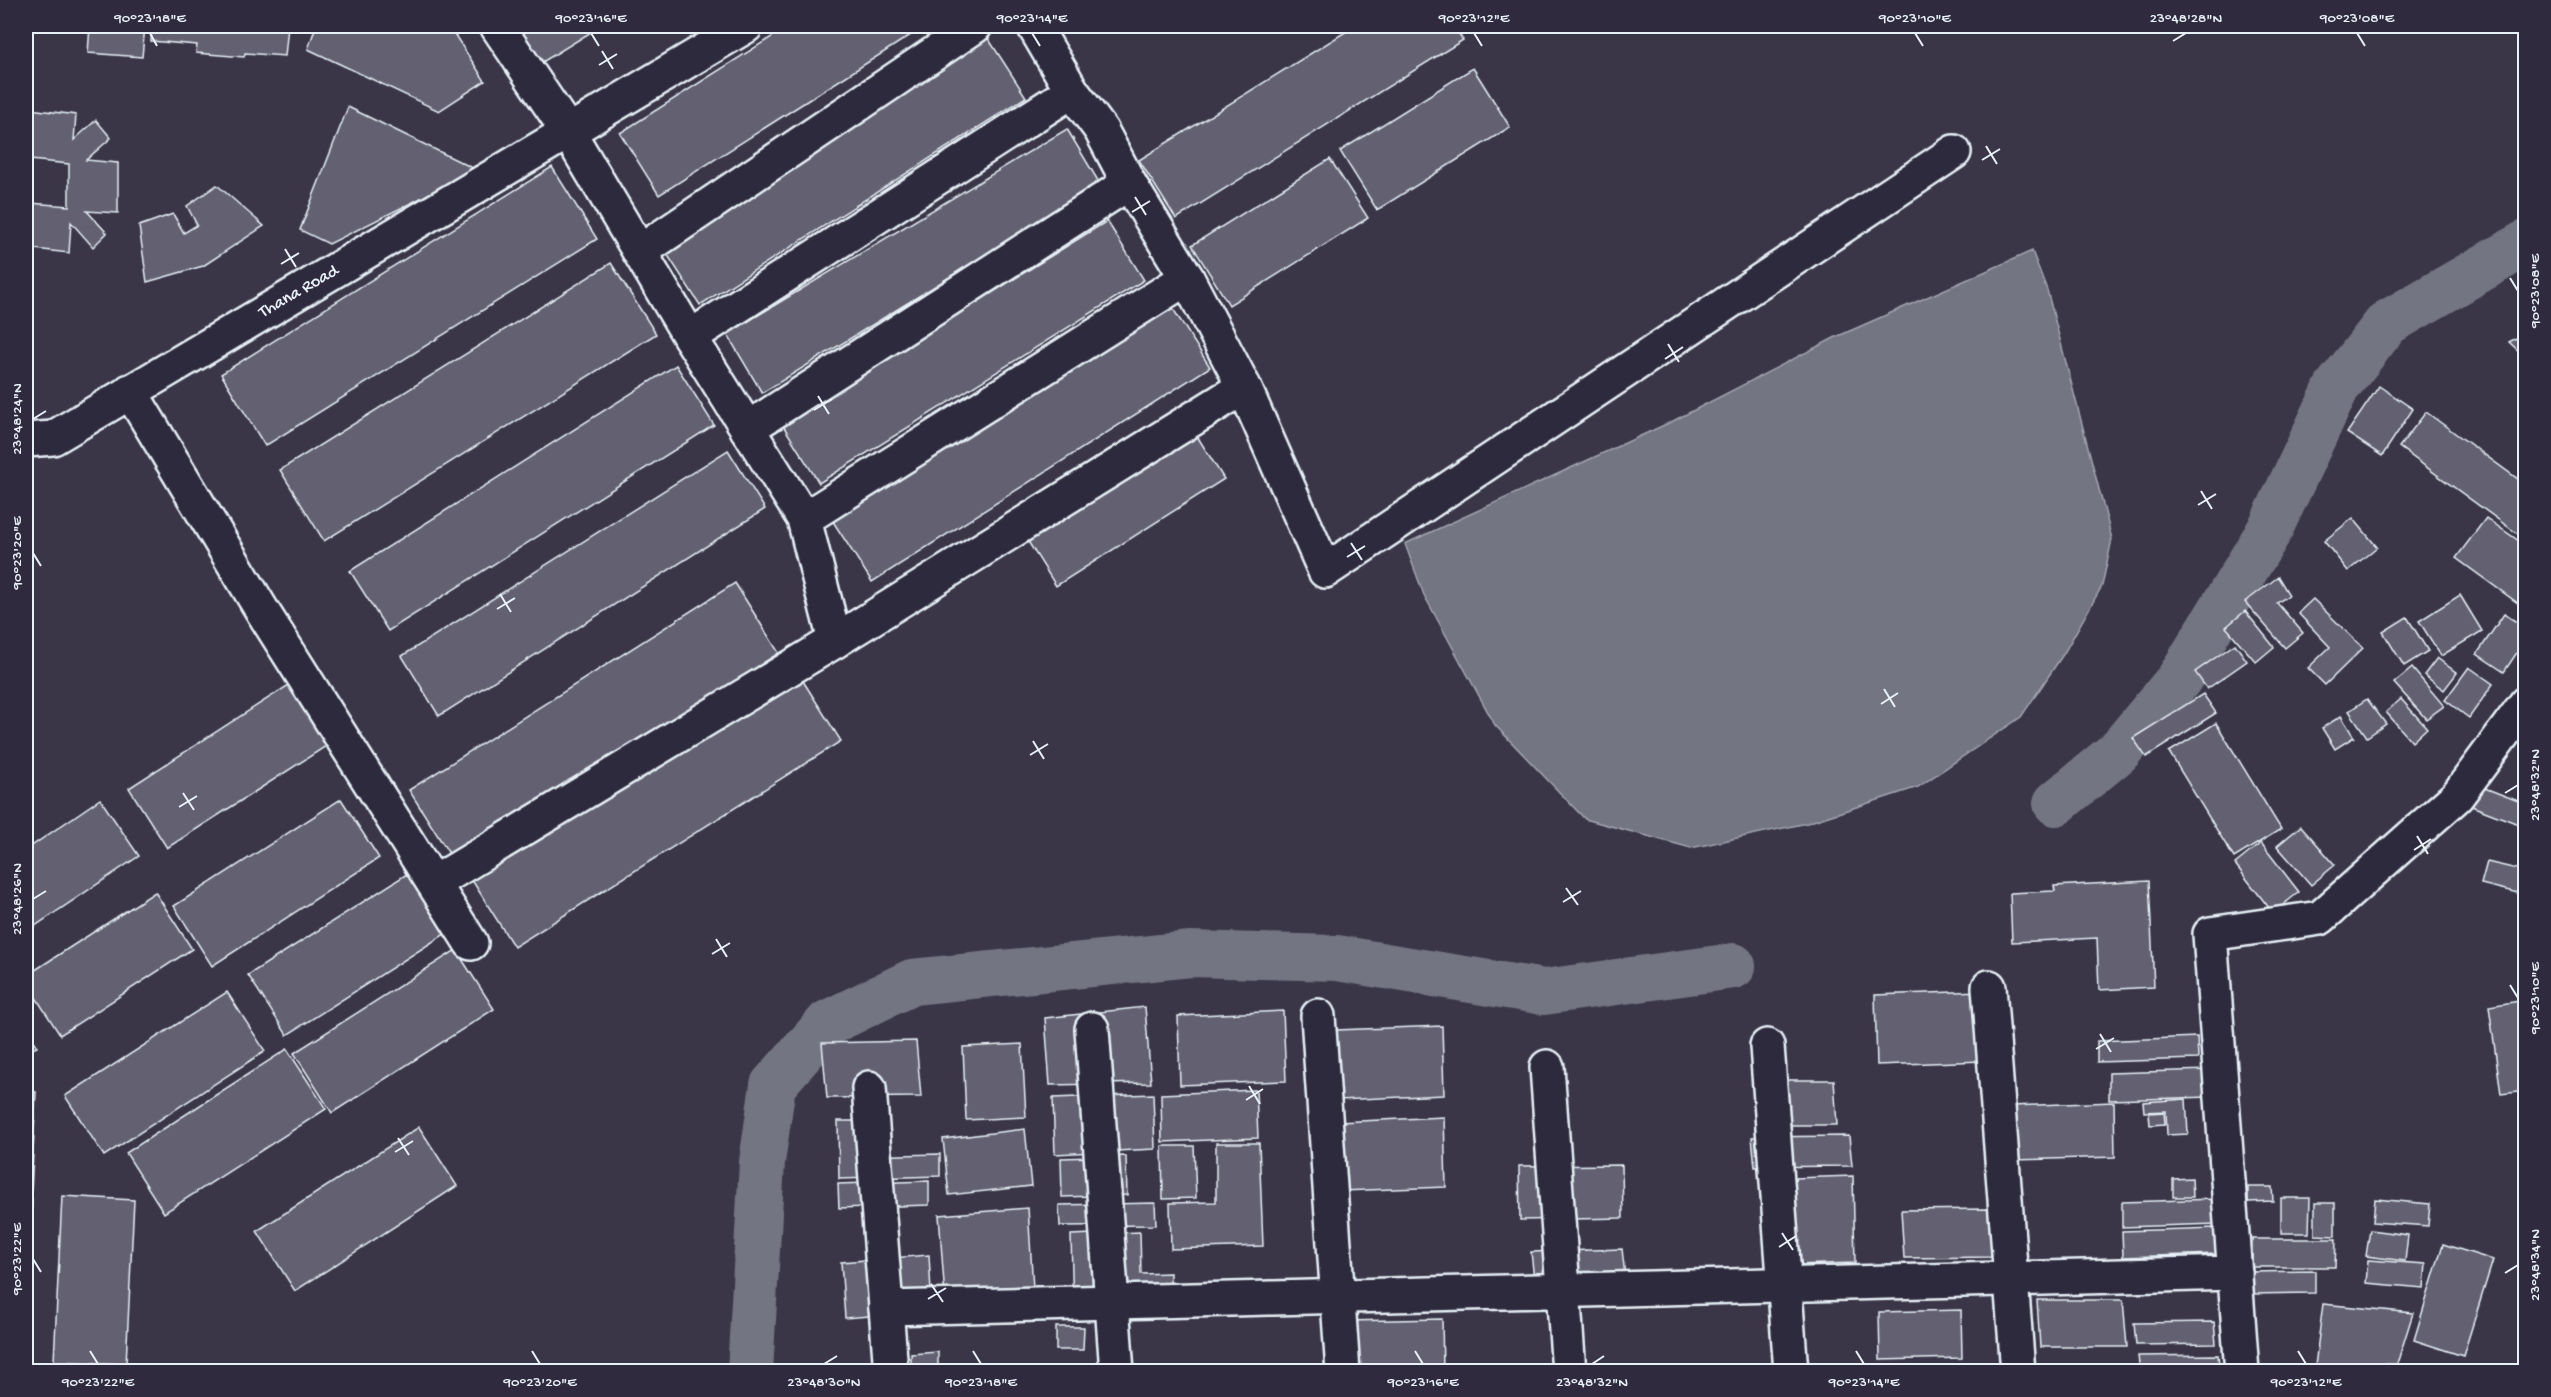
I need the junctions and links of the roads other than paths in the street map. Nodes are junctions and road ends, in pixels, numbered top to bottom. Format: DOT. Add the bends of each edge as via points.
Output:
graph roads {
  1 [pos="497,26"];
  2 [pos="746,26"];
  3 [pos="975,26"];
  4 [pos="1034,26"];
  5 [pos="1072,91"];
  6 [pos="569,133"];
  7 [pos="1954,152"];
  8 [pos="1129,183"];
  9 [pos="641,251"];
  10 [pos="1187,278"];
  11 [pos="690,337"];
  12 [pos="1244,387"];
  13 [pos="130,391"];
  14 [pos="747,429"];
  15 [pos="26,440"];
  16 [pos="804,519"];
  17 [pos="835,640"];
  18 [pos="2526,703"];
  19 [pos="434,884"];
  20 [pos="471,942"];
  21 [pos="1989,987"];
  22 [pos="1318,1016"];
  23 [pos="1092,1029"];
  24 [pos="1767,1046"];
  25 [pos="1547,1067"];
  26 [pos="870,1088"];
  27 [pos="2235,1273"];
  28 [pos="2011,1279"];
  29 [pos="1785,1285"];
  30 [pos="1563,1290"];
  31 [pos="1338,1297"];
  32 [pos="1111,1302"];
  33 [pos="886,1308"];
  34 [pos="891,1371"];
  35 [pos="1117,1371"];
  36 [pos="1343,1371"];
  37 [pos="1569,1371"];
  38 [pos="1791,1371"];
  39 [pos="2018,1371"];
  40 [pos="2242,1371"];
  1 -- 6 [label="street"];
  2 -- 6 [label="street, Thana Road"];
  3 -- 9 [label="street"];
  4 -- 5 [label="street"];
  5 -- 8 [label="street" via="1101,130"];
  5 -- 11 [label="street"];
  6 -- 9 [label="street"];
  6 -- 13 [label="street, Thana Road"];
  7 -- 12 [label="street" via="1324,572"];
  8 -- 10 [label="street"];
  8 -- 14 [label="street"];
  9 -- 11 [label="street"];
  10 -- 12 [label="street"];
  10 -- 16 [label="street"];
  11 -- 14 [label="street"];
  12 -- 17 [label="street"];
  13 -- 15 [label="street, Thana Road" via="53,438"];
  13 -- 19 [label="street" via="262,612"];
  14 -- 16 [label="street"];
  16 -- 17 [label="street"];
  17 -- 19 [label="street"];
  18 -- 27 [label="street" via="2457,796 2320,918 2210,934"];
  19 -- 20 [label="street"];
  21 -- 28 [label="street"];
  22 -- 31 [label="street"];
  23 -- 32 [label="street"];
  24 -- 29 [label="street"];
  25 -- 30 [label="street"];
  26 -- 33 [label="street"];
  27 -- 28 [label="street"];
  27 -- 40 [label="street"];
  28 -- 29 [label="street"];
  28 -- 39 [label="street"];
  29 -- 30 [label="street"];
  29 -- 38 [label="street"];
  30 -- 31 [label="street"];
  30 -- 37 [label="street"];
  31 -- 32 [label="street"];
  31 -- 36 [label="street"];
  32 -- 33 [label="street"];
  32 -- 35 [label="street"];
  33 -- 34 [label="street"];
}
